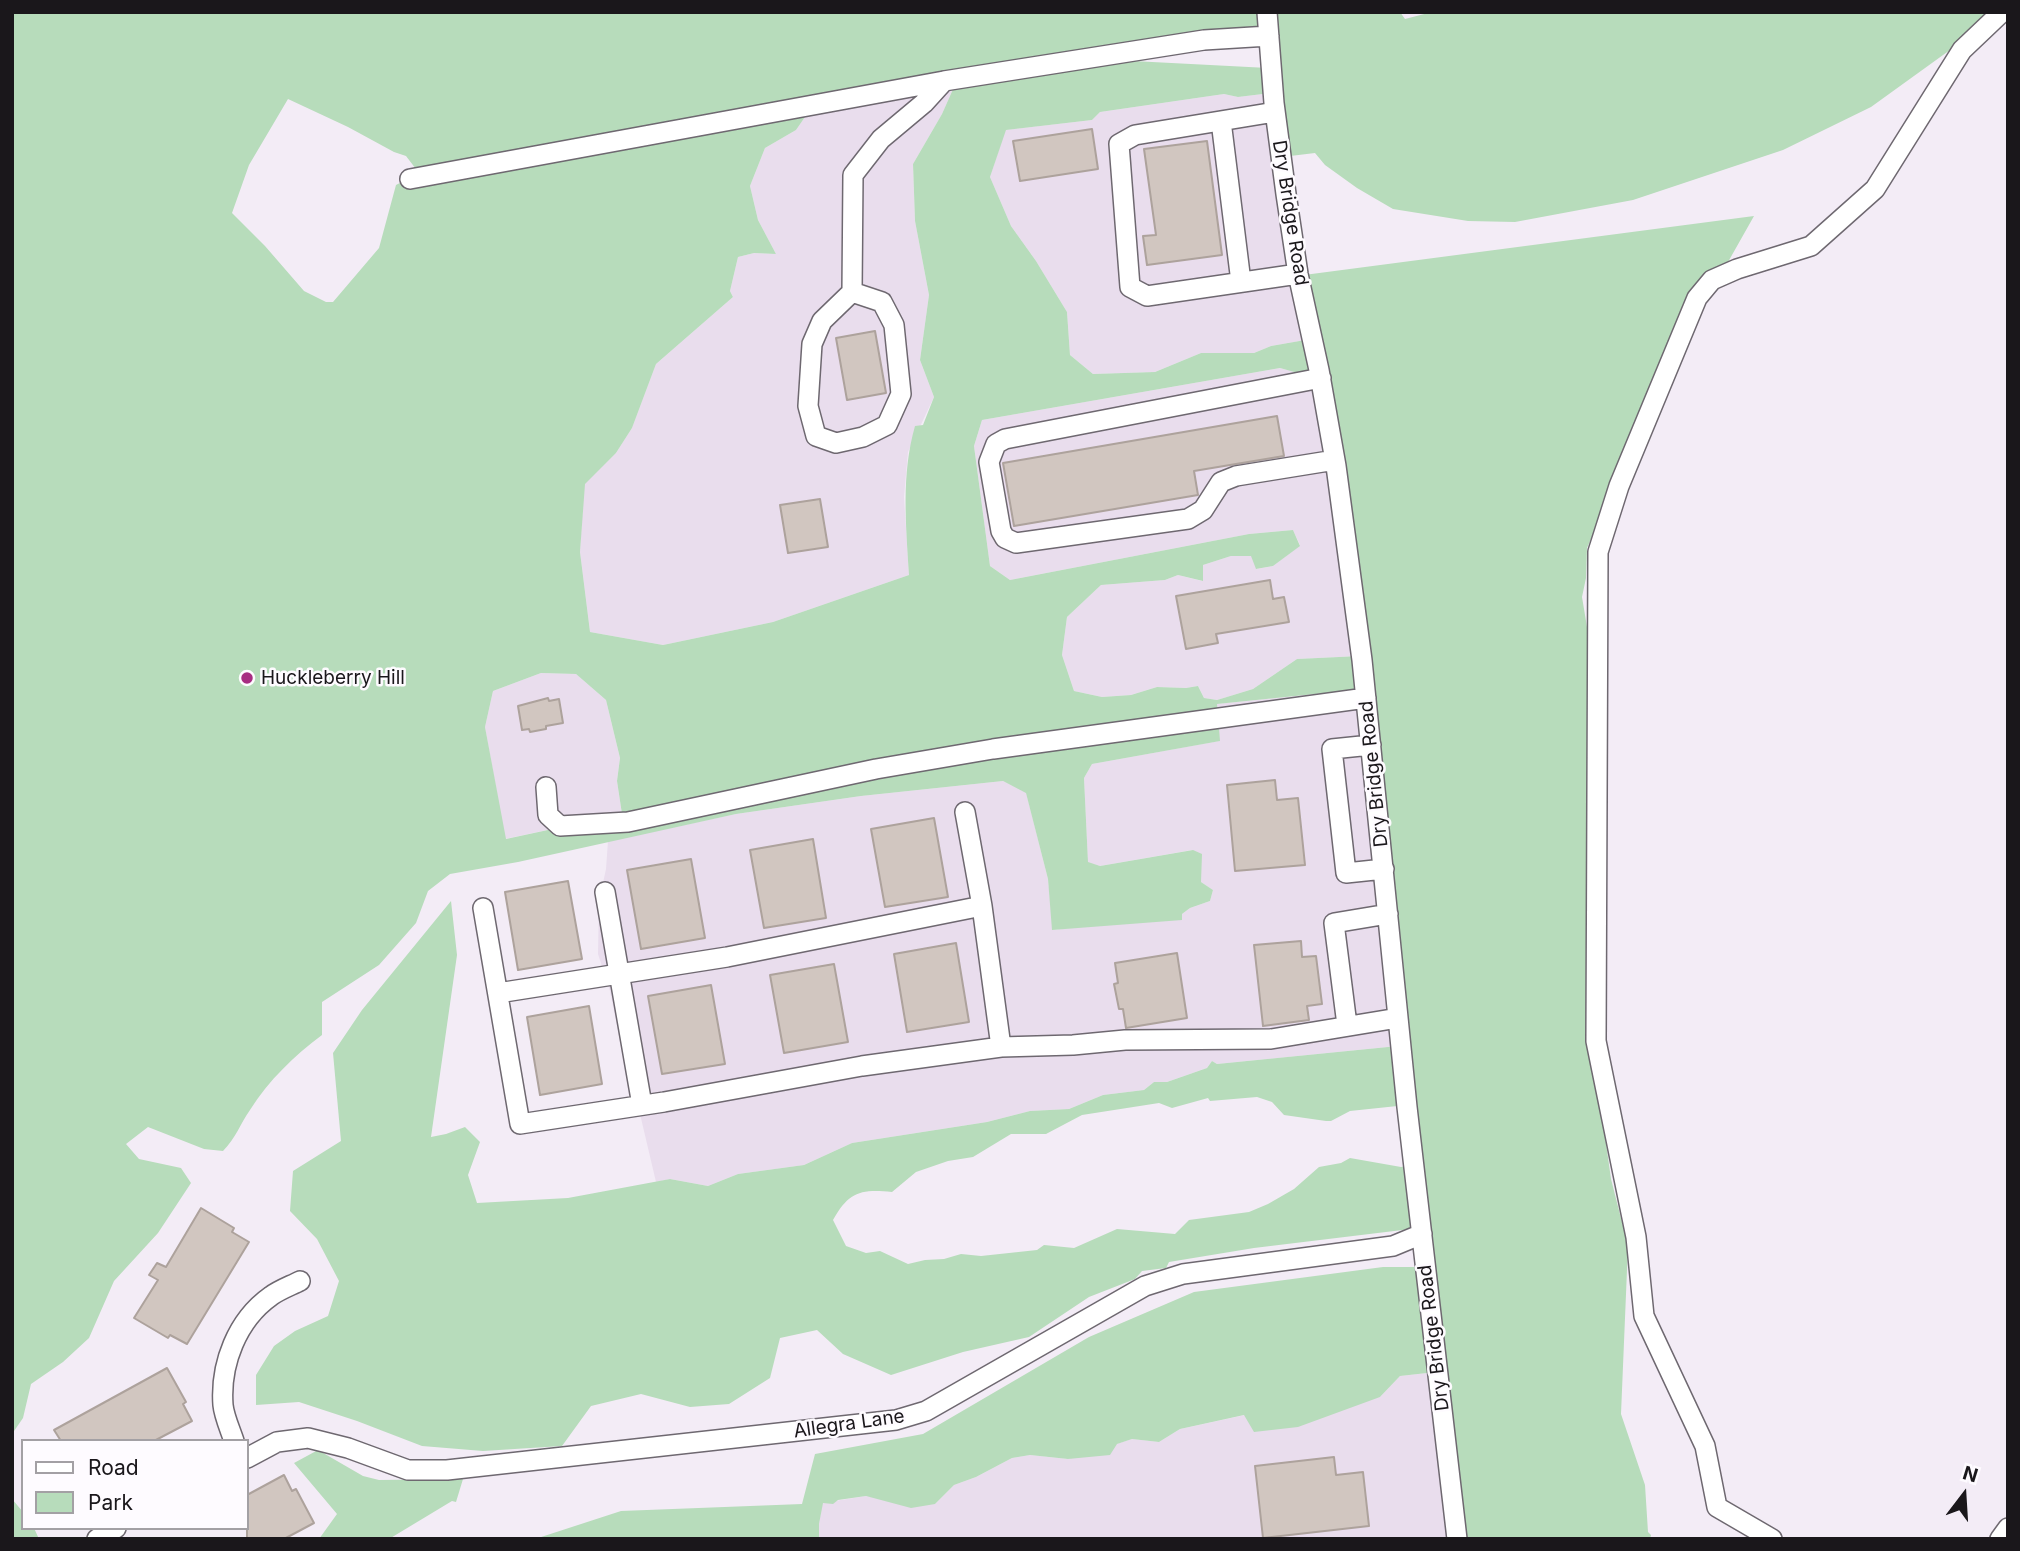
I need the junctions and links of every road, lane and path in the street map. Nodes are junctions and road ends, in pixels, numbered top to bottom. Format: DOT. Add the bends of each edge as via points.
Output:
graph roads {
  1 [pos="1267,12"];
  2 [pos="2002,12"];
  3 [pos="1269,36"];
  4 [pos="944,80"];
  5 [pos="1276,112"];
  6 [pos="1227,120"];
  7 [pos="411,179"];
  8 [pos="1298,274"];
  9 [pos="1246,281"];
  10 [pos="852,292"];
  11 [pos="1321,378"];
  12 [pos="1335,460"];
  13 [pos="1366,698"];
  14 [pos="1371,745"];
  15 [pos="546,787"];
  16 [pos="965,813"];
  17 [pos="1384,869"];
  18 [pos="605,892"];
  19 [pos="982,906"];
  20 [pos="483,908"];
  21 [pos="1388,914"];
  22 [pos="620,974"];
  23 [pos="498,993"];
  24 [pos="1398,1018"];
  25 [pos="1347,1025"];
  26 [pos="1001,1046"];
  27 [pos="642,1105"];
  28 [pos="1422,1234"];
  29 [pos="300,1281"];
  30 [pos="233,1439"];
  31 [pos="248,1457"];
  32 [pos="2008,1528"];
  33 [pos="113,1530"];
  34 [pos="97,1539"];
  35 [pos="1457,1539"];
  36 [pos="1772,1539"];
  37 [pos="2000,1539"];
  1 -- 3 [label="street, Dry Bridge Road"];
  2 -- 36 [label="street" via="1962,50 1875,189 1811,246 1712,280 1697,298 1619,486 1598,552 1596,1041 1636,1237 1644,1316 1705,1446 1717,1507"];
  3 -- 4 [label="street" via="1204,40"];
  3 -- 5 [label="street, Dry Bridge Road"];
  4 -- 7 [label="street"];
  4 -- 10 [label="street" via="880,139 853,175"];
  5 -- 6 [label="street"];
  5 -- 8 [label="street, Dry Bridge Road"];
  6 -- 9 [label="street"];
  6 -- 9 [label="street" via="1135,135 1119,144 1130,287 1147,296"];
  8 -- 9 [label="street"];
  8 -- 11 [label="street, Dry Bridge Road"];
  10 -- 10 [label="street" via="882,302 894,325 901,394 887,425 836,443 816,436 808,406 812,344 822,321"];
  11 -- 12 [label="street, Dry Bridge Road"];
  11 -- 12 [label="street" via="1005,439 996,444 989,462 1001,531 1016,543 1188,520 1203,510 1221,482"];
  12 -- 13 [label="street, Dry Bridge Road"];
  13 -- 14 [label="street, Dry Bridge Road"];
  13 -- 15 [label="street" via="993,749 628,822 560,825 548,815"];
  14 -- 17 [label="street, Dry Bridge Road"];
  14 -- 17 [label="street" via="1332,749 1346,873"];
  16 -- 19 [label="street"];
  17 -- 21 [label="street, Dry Bridge Road"];
  18 -- 22 [label="street"];
  19 -- 22 [label="street"];
  19 -- 26 [label="street"];
  20 -- 23 [label="street"];
  21 -- 24 [label="street, Dry Bridge Road"];
  21 -- 25 [label="street" via="1334,923"];
  22 -- 23 [label="street"];
  22 -- 27 [label="street"];
  23 -- 27 [label="street" via="520,1124"];
  24 -- 25 [label="street"];
  24 -- 28 [label="street, Dry Bridge Road"];
  25 -- 26 [label="street" via="1270,1039"];
  26 -- 27 [label="street"];
  28 -- 31 [label="street, Allegra Lane" via="1392,1246 1183,1274 1146,1286 926,1411 896,1420 447,1471 408,1470 308,1438 277,1442"];
  28 -- 35 [label="street, Dry Bridge Road"];
  29 -- 30 [label="street" via="272,1295 248,1316 231,1349 223,1407"];
  32 -- 37 [label="street"];
  33 -- 34 [label="street"];
}
